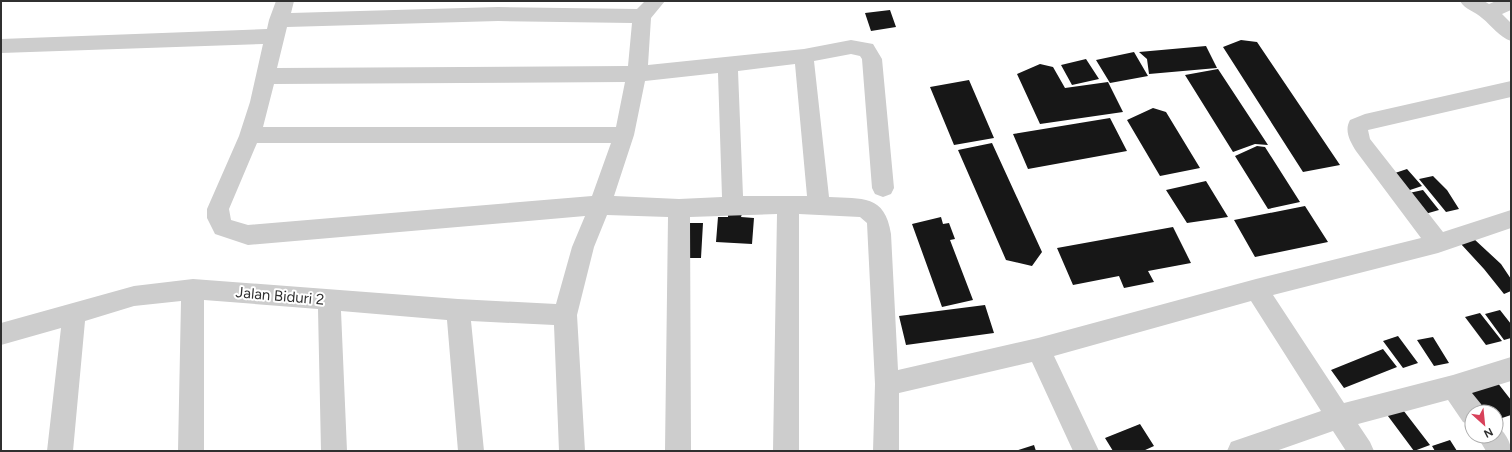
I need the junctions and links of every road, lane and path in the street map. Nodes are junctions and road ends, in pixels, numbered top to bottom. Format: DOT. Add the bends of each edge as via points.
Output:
graph roads {
  1 [pos="285,1"];
  2 [pos="1469,1"];
  3 [pos="1511,2"];
  4 [pos="649,8"];
  5 [pos="343,10"];
  6 [pos="1488,12"];
  7 [pos="276,28"];
  8 [pos="1511,34"];
  9 [pos="1,46"];
  10 [pos="804,56"];
  11 [pos="728,64"];
  12 [pos="637,74"];
  13 [pos="266,76"];
  14 [pos="1511,89"];
  15 [pos="249,135"];
  16 [pos="624,135"];
  17 [pos="883,188"];
  18 [pos="788,204"];
  19 [pos="600,205"];
  20 [pos="733,206"];
  21 [pos="819,206"];
  22 [pos="679,208"];
  23 [pos="1511,220"];
  24 [pos="1438,243"];
  25 [pos="193,289"];
  26 [pos="1256,289"];
  27 [pos="329,300"];
  28 [pos="458,310"];
  29 [pos="74,314"];
  30 [pos="564,315"];
  31 [pos="1,334"];
  32 [pos="1038,349"];
  33 [pos="1511,369"];
  34 [pos="887,384"];
  35 [pos="1453,387"];
  36 [pos="1465,404"];
  37 [pos="1338,417"];
  38 [pos="60,451"];
  39 [pos="191,451"];
  40 [pos="334,451"];
  41 [pos="471,451"];
  42 [pos="572,451"];
  43 [pos="678,451"];
  44 [pos="786,451"];
  45 [pos="886,451"];
  46 [pos="1086,451"];
  47 [pos="1240,451"];
  48 [pos="1361,451"];
  1 -- 7 [label="street"];
  2 -- 6 [label="street"];
  3 -- 6 [label="street"];
  4 -- 5 [label="street" via="498,14"];
  4 -- 12 [label="street"];
  5 -- 7 [label="street"];
  6 -- 8 [label="street"];
  7 -- 9 [label="street"];
  7 -- 13 [label="street"];
  10 -- 11 [label="street"];
  10 -- 17 [label="street" via="851,47 866,49 872,59"];
  10 -- 21 [label="street"];
  11 -- 12 [label="street"];
  11 -- 20 [label="street"];
  12 -- 13 [label="street"];
  12 -- 16 [label="street"];
  13 -- 15 [label="street"];
  14 -- 24 [label="street" via="1356,126 1363,145"];
  15 -- 16 [label="street"];
  15 -- 19 [label="street" via="218,209 218,218 223,227 248,235"];
  16 -- 19 [label="street"];
  18 -- 20 [label="street"];
  18 -- 21 [label="street"];
  18 -- 44 [label="street"];
  19 -- 22 [label="street"];
  19 -- 30 [label="street" via="583,247"];
  20 -- 22 [label="street"];
  21 -- 34 [label="street" via="864,208 878,221"];
  22 -- 43 [label="street"];
  23 -- 24 [label="street"];
  24 -- 26 [label="street"];
  25 -- 27 [label="street, Jalan Biduri 2"];
  25 -- 29 [label="street, Jalan Biduri 2" via="134,296"];
  25 -- 39 [label="street"];
  26 -- 32 [label="street"];
  26 -- 37 [label="street"];
  27 -- 28 [label="street, Jalan Biduri 2"];
  27 -- 40 [label="street"];
  28 -- 30 [label="street, Jalan Biduri 2"];
  28 -- 41 [label="street"];
  29 -- 31 [label="street, Jalan Biduri 2"];
  29 -- 38 [label="street"];
  30 -- 42 [label="street"];
  32 -- 34 [label="street"];
  32 -- 46 [label="street"];
  33 -- 35 [label="street"];
  34 -- 45 [label="street"];
  35 -- 36 [label="street"];
  35 -- 37 [label="street"];
  37 -- 47 [label="street"];
  37 -- 48 [label="street"];
}
